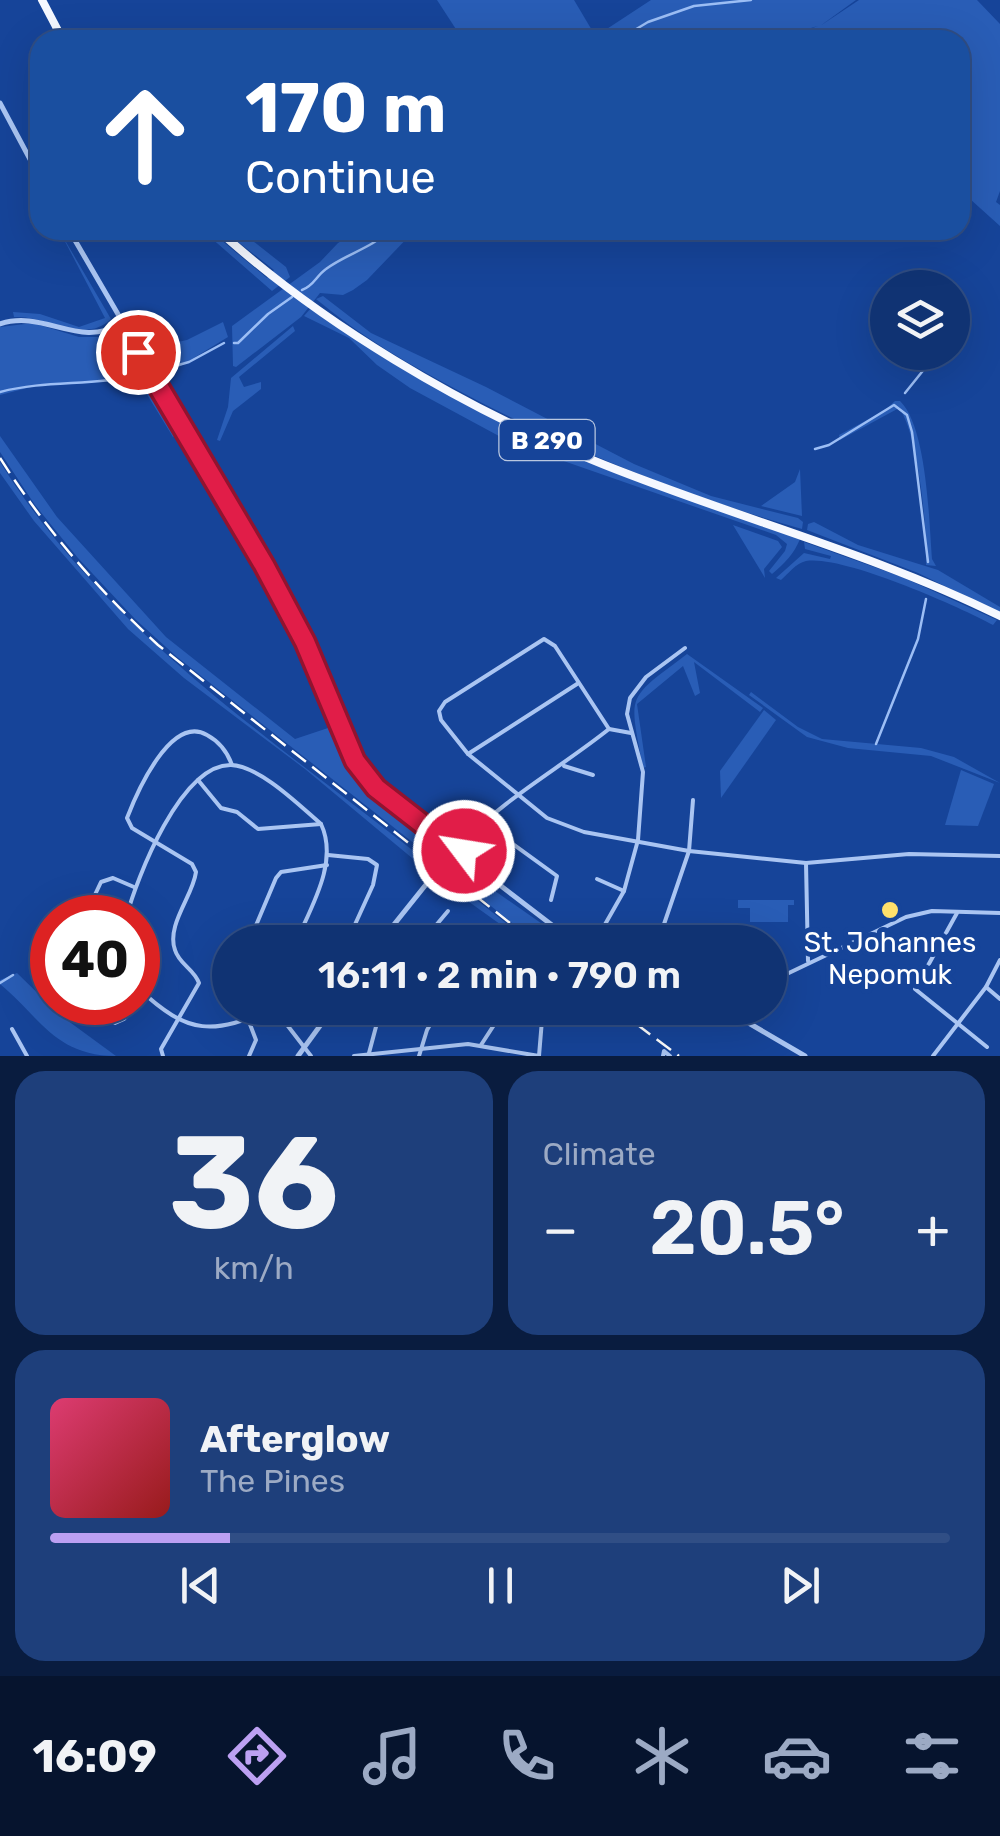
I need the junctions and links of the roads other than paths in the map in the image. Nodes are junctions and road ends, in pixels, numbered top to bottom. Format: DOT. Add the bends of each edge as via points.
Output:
graph roads {
  1 [pos="42,0"];
  2 [pos="58,30"];
  3 [pos="0,103"];
  4 [pos="30,159"];
  5 [pos="75,240"];
  6 [pos="230,240"];
  7 [pos="0,324"];
  8 [pos="121,324"];
  9 [pos="1000,616"];
  10 [pos="685,648"];
  11 [pos="579,682"];
  12 [pos="610,729"];
  13 [pos="631,733"];
  14 [pos="468,754"];
  15 [pos="232,765"];
  16 [pos="564,766"];
  17 [pos="593,776"];
  18 [pos="198,780"];
  19 [pos="516,795"];
  20 [pos="693,800"];
  21 [pos="483,822"];
  22 [pos="321,824"];
  23 [pos="638,840"];
  24 [pos="157,842"];
  25 [pos="448,844"];
  26 [pos="461,844"];
  27 [pos="689,851"];
  28 [pos="328,855"];
  29 [pos="462,856"];
  30 [pos="1000,856"];
  31 [pos="445,860"];
  32 [pos="806,863"];
  33 [pos="327,864"];
  34 [pos="597,879"];
  35 [pos="136,888"];
  36 [pos="624,891"];
  37 [pos="95,895"];
  38 [pos="134,895"];
  39 [pos="550,900"];
  40 [pos="448,911"];
  41 [pos="957,913"];
  42 [pos="1000,913"];
  43 [pos="256,925"];
  44 [pos="303,925"];
  45 [pos="355,925"];
  46 [pos="393,925"];
  47 [pos="436,925"];
  48 [pos="552,925"];
  49 [pos="605,925"];
  50 [pos="664,925"];
  51 [pos="1000,960"];
  52 [pos="808,961"];
  53 [pos="787,973"];
  54 [pos="986,988"];
  55 [pos="1000,999"];
  56 [pos="160,1005"];
  57 [pos="179,1017"];
  58 [pos="229,1025"];
  59 [pos="250,1025"];
  60 [pos="286,1025"];
  61 [pos="320,1025"];
  62 [pos="377,1025"];
  63 [pos="431,1025"];
  64 [pos="492,1025"];
  65 [pos="541,1025"];
  66 [pos="751,1025"];
  67 [pos="958,1026"];
  68 [pos="12,1029"];
  69 [pos="481,1045"];
  70 [pos="420,1047"];
  71 [pos="988,1047"];
  72 [pos="303,1048"];
  73 [pos="369,1054"];
  74 [pos="27,1056"];
  75 [pos="163,1056"];
  76 [pos="249,1056"];
  77 [pos="298,1056"];
  78 [pos="311,1056"];
  79 [pos="354,1056"];
  80 [pos="419,1056"];
  81 [pos="539,1056"];
  82 [pos="662,1056"];
  83 [pos="670,1056"];
  84 [pos="804,1056"];
  85 [pos="933,1056"];
  1 -- 2 [label="main road"];
  3 -- 4 [label="street"];
  5 -- 8 [label="street"];
  6 -- 9 [label="main road, B 290" via="319,308 518,427"];
  7 -- 8 [label="street" via="32,320 87,335"];
  8 -- 25 [label="street" via="264,565 305,642 348,750 388,799"];
  10 -- 13 [label="street" via="632,693"];
  11 -- 12 [label="street"];
  11 -- 14 [label="street"];
  11 -- 14 [label="street" via="555,646 536,641 439,711"];
  12 -- 13 [label="street"];
  12 -- 16 [label="street"];
  13 -- 23 [label="street" via="642,770"];
  14 -- 19 [label="street"];
  15 -- 18 [label="street"];
  15 -- 22 [label="street" via="262,777"];
  15 -- 24 [label="street" via="226,750 196,730 170,744 127,818"];
  16 -- 17 [label="street"];
  16 -- 19 [label="street"];
  18 -- 22 [label="street" via="221,808 258,829"];
  18 -- 24 [label="street"];
  19 -- 21 [label="street"];
  19 -- 23 [label="street" via="566,826"];
  20 -- 27 [label="street"];
  21 -- 26 [label="street"];
  21 -- 39 [label="street" via="557,876"];
  22 -- 28 [label="street"];
  23 -- 27 [label="street"];
  23 -- 36 [label="street"];
  24 -- 35 [label="street"];
  24 -- 57 [label="street" via="196,872 173,943 198,982"];
  25 -- 26 [label="street"];
  25 -- 31 [label="street"];
  26 -- 29 [label="street"];
  27 -- 32 [label="street"];
  27 -- 50 [label="street"];
  28 -- 33 [label="street"];
  28 -- 45 [label="street" via="377,865"];
  29 -- 31 [label="street"];
  29 -- 48 [label="street"];
  30 -- 32 [label="street" via="909,854"];
  31 -- 46 [label="street"];
  32 -- 52 [label="street"];
  33 -- 43 [label="street" via="288,868 276,878"];
  33 -- 44 [label="street"];
  34 -- 36 [label="street"];
  35 -- 37 [label="street" via="113,878 101,882"];
  35 -- 38 [label="street"];
  36 -- 49 [label="street"];
  40 -- 47 [label="street"];
  41 -- 42 [label="street"];
  41 -- 52 [label="street" via="906,917"];
  41 -- 67 [label="street" via="914,989"];
  51 -- 54 [label="street"];
  52 -- 53 [label="street"];
  54 -- 55 [label="street"];
  54 -- 67 [label="street"];
  56 -- 57 [label="street"];
  57 -- 58 [label="street" via="204,1028"];
  57 -- 75 [label="street"];
  59 -- 76 [label="street" via="256,1040"];
  60 -- 72 [label="street"];
  61 -- 72 [label="street"];
  62 -- 73 [label="street"];
  63 -- 70 [label="street"];
  64 -- 69 [label="street"];
  65 -- 81 [label="street"];
  66 -- 84 [label="street"];
  67 -- 71 [label="street"];
  67 -- 85 [label="street"];
  68 -- 74 [label="street"];
  69 -- 70 [label="street"];
  69 -- 81 [label="street"];
  70 -- 73 [label="street"];
  70 -- 80 [label="street"];
  72 -- 77 [label="street"];
  72 -- 78 [label="street"];
  73 -- 79 [label="street"];
  82 -- 83 [label="street"];
}
